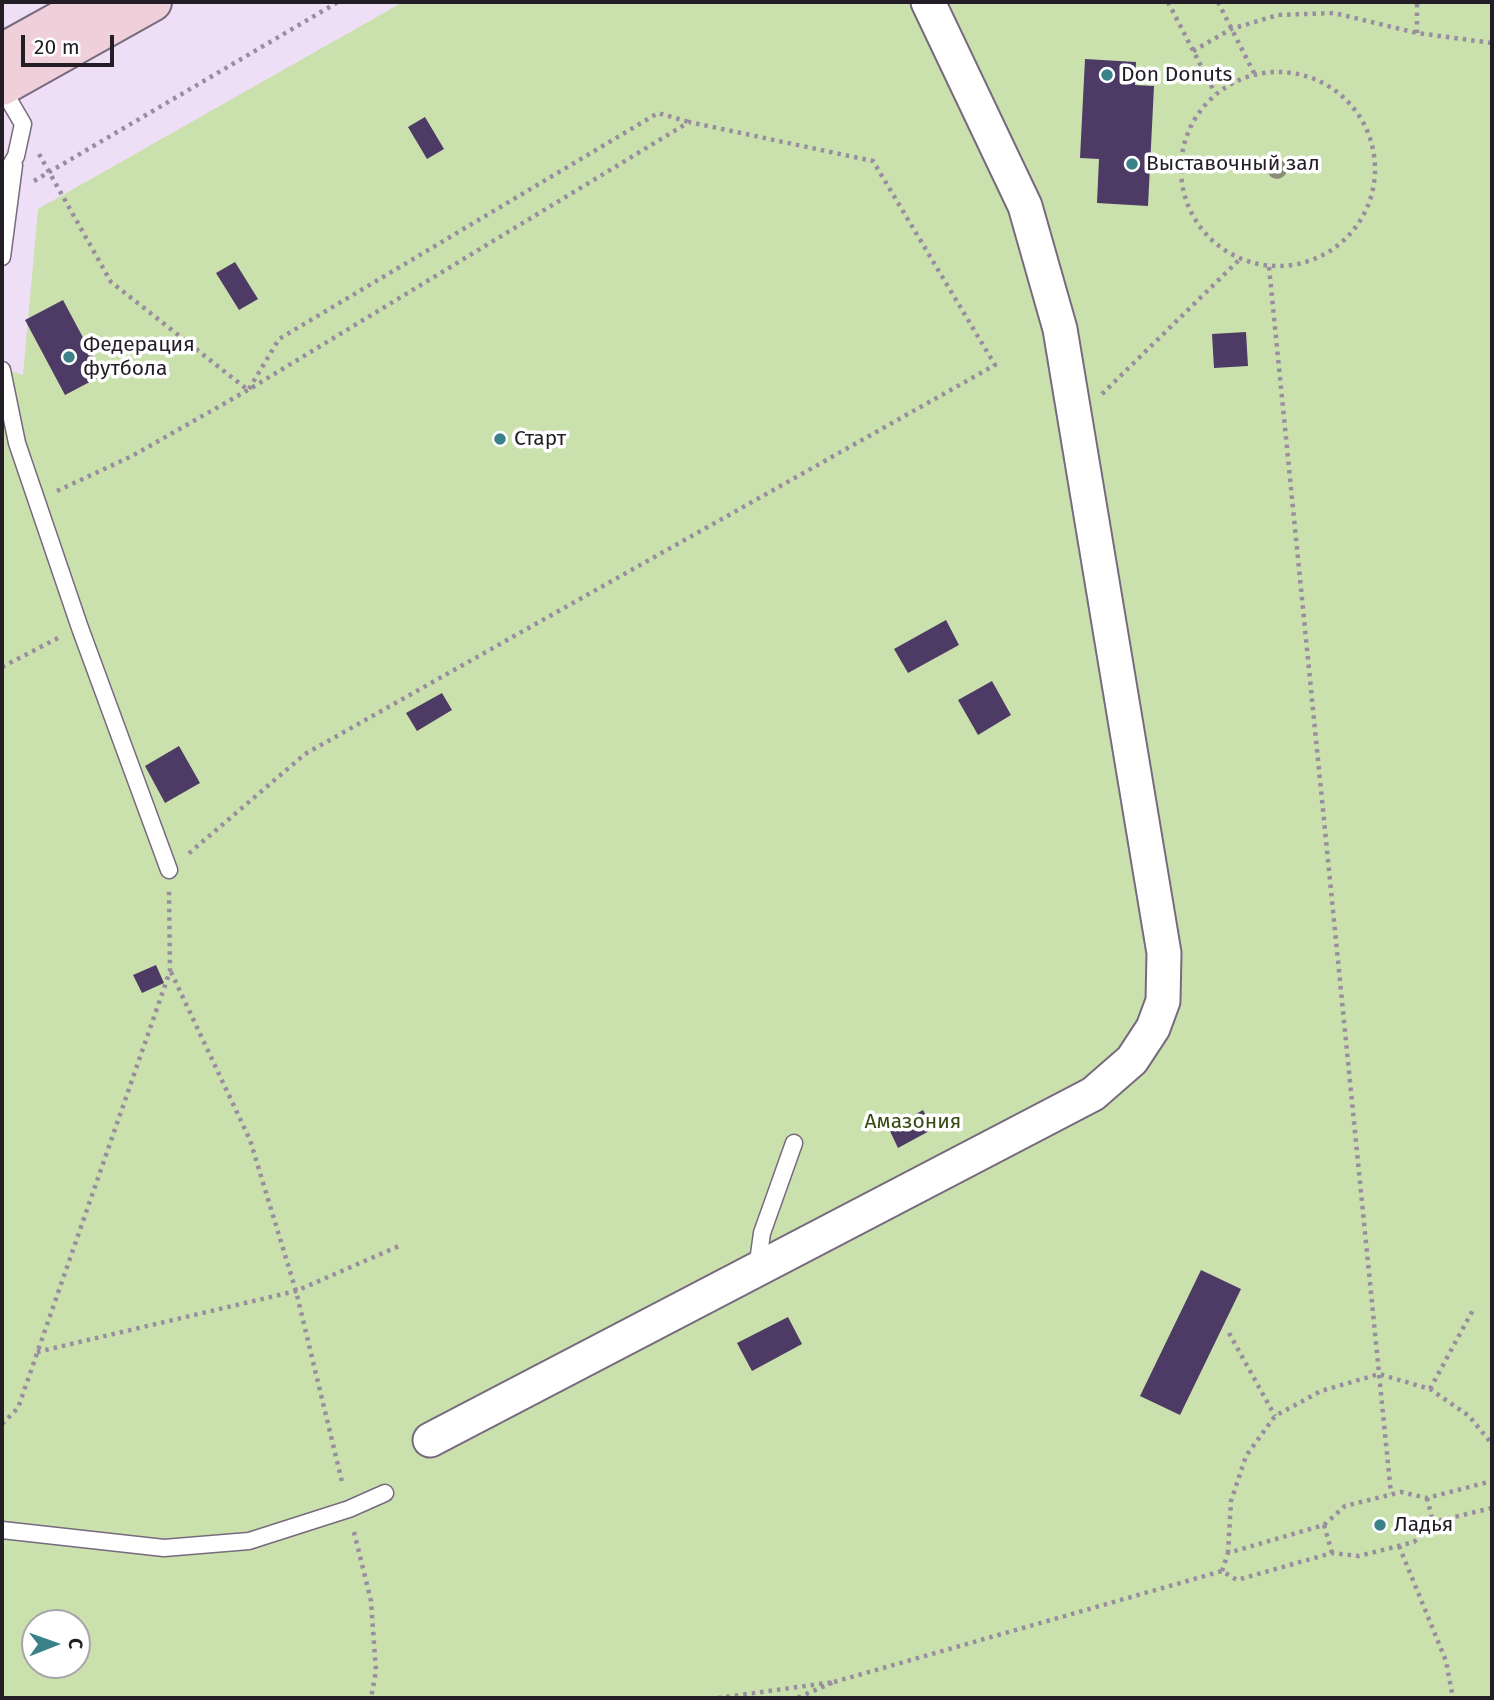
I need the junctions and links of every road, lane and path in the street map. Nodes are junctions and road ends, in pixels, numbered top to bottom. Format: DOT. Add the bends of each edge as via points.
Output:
graph roads {
  1 [pos="94,2"];
  2 [pos="152,2"];
  3 [pos="338,2"];
  4 [pos="928,2"];
  5 [pos="1168,2"];
  6 [pos="1218,2"];
  7 [pos="1417,2"];
  8 [pos="1231,29"];
  9 [pos="1417,33"];
  10 [pos="1492,43"];
  11 [pos="1193,51"];
  12 [pos="2,53"];
  13 [pos="1254,74"];
  14 [pos="2,87"];
  15 [pos="1215,93"];
  16 [pos="689,122"];
  17 [pos="16,156"];
  18 [pos="2,180"];
  19 [pos="2,257"];
  20 [pos="1239,260"];
  21 [pos="1269,267"];
  22 [pos="2,370"];
  23 [pos="248,390"];
  24 [pos="1075,420"];
  25 [pos="36,500"];
  26 [pos="79,628"];
  27 [pos="2,667"];
  28 [pos="169,870"];
  29 [pos="170,971"];
  30 [pos="794,1143"];
  31 [pos="399,1246"];
  32 [pos="757,1269"];
  33 [pos="296,1291"];
  34 [pos="1474,1308"];
  35 [pos="1229,1333"];
  36 [pos="37,1352"];
  37 [pos="1379,1374"];
  38 [pos="1430,1389"];
  39 [pos="1275,1416"];
  40 [pos="2,1424"];
  41 [pos="430,1440"];
  42 [pos="1492,1444"];
  43 [pos="1492,1481"];
  44 [pos="385,1493"];
  45 [pos="1391,1494"];
  46 [pos="1427,1498"];
  47 [pos="1492,1508"];
  48 [pos="349,1509"];
  49 [pos="1433,1522"];
  50 [pos="1324,1525"];
  51 [pos="2,1530"];
  52 [pos="1399,1546"];
  53 [pos="1228,1553"];
  54 [pos="1332,1553"];
  55 [pos="1222,1571"];
  56 [pos="834,1682"];
  57 [pos="371,1698"];
  58 [pos="718,1698"];
  59 [pos="797,1698"];
  60 [pos="1453,1698"];
  1 -- 12 [label="main road"];
  2 -- 14 [label="main road"];
  3 -- 23 [label="path" via="49,172 111,282"];
  4 -- 24 [label="street" via="1025,206 1060,329"];
  5 -- 11 [label="path"];
  6 -- 8 [label="path"];
  7 -- 9 [label="path"];
  8 -- 9 [label="path" via="1278,15 1334,13"];
  8 -- 11 [label="path"];
  8 -- 13 [label="path"];
  9 -- 10 [label="path"];
  11 -- 15 [label="path"];
  13 -- 15 [label="path"];
  13 -- 21 [label="path" via="1297,72 1332,86 1356,109 1372,141 1376,176 1361,222 1339,246 1312,261"];
  14 -- 17 [label="lane" via="23,124"];
  15 -- 20 [label="path" via="1194,116 1181,149 1180,183 1192,216 1211,241"];
  16 -- 23 [label="path"];
  16 -- 23 [label="path" via="658,113 279,339"];
  16 -- 28 [label="path" via="873,160 995,365 305,754"];
  17 -- 18 [label="lane"];
  17 -- 19 [label="lane"];
  20 -- 21 [label="path"];
  20 -- 24 [label="path"];
  21 -- 37 [label="path"];
  22 -- 25 [label="lane" via="17,443"];
  23 -- 25 [label="path" via="132,456"];
  24 -- 32 [label="street" via="1164,953 1163,1001 1153,1028 1132,1060 1093,1094"];
  25 -- 26 [label="lane"];
  26 -- 27 [label="path"];
  26 -- 28 [label="lane"];
  28 -- 29 [label="path"];
  29 -- 33 [label="path" via="250,1140"];
  29 -- 36 [label="path"];
  30 -- 32 [label="lane" via="762,1233"];
  31 -- 33 [label="path"];
  32 -- 41 [label="street"];
  33 -- 36 [label="path"];
  33 -- 48 [label="path"];
  34 -- 38 [label="path"];
  35 -- 39 [label="path"];
  36 -- 40 [label="path" via="18,1408"];
  37 -- 38 [label="path"];
  37 -- 39 [label="path" via="1321,1391"];
  37 -- 45 [label="path"];
  38 -- 42 [label="path" via="1469,1416"];
  39 -- 53 [label="path" via="1246,1456 1231,1501"];
  43 -- 46 [label="path"];
  44 -- 48 [label="lane"];
  45 -- 46 [label="path"];
  45 -- 50 [label="path" via="1345,1506"];
  46 -- 49 [label="path"];
  47 -- 49 [label="path"];
  48 -- 51 [label="lane" via="249,1541 164,1548"];
  48 -- 57 [label="path" via="371,1601 376,1671"];
  49 -- 52 [label="path" via="1414,1542"];
  50 -- 53 [label="path"];
  50 -- 54 [label="path"];
  52 -- 54 [label="path" via="1359,1556"];
  52 -- 60 [label="path" via="1446,1661"];
  53 -- 55 [label="path"];
  54 -- 55 [label="path" via="1237,1580"];
  55 -- 56 [label="path"];
  56 -- 58 [label="path"];
  56 -- 59 [label="path"];
}
